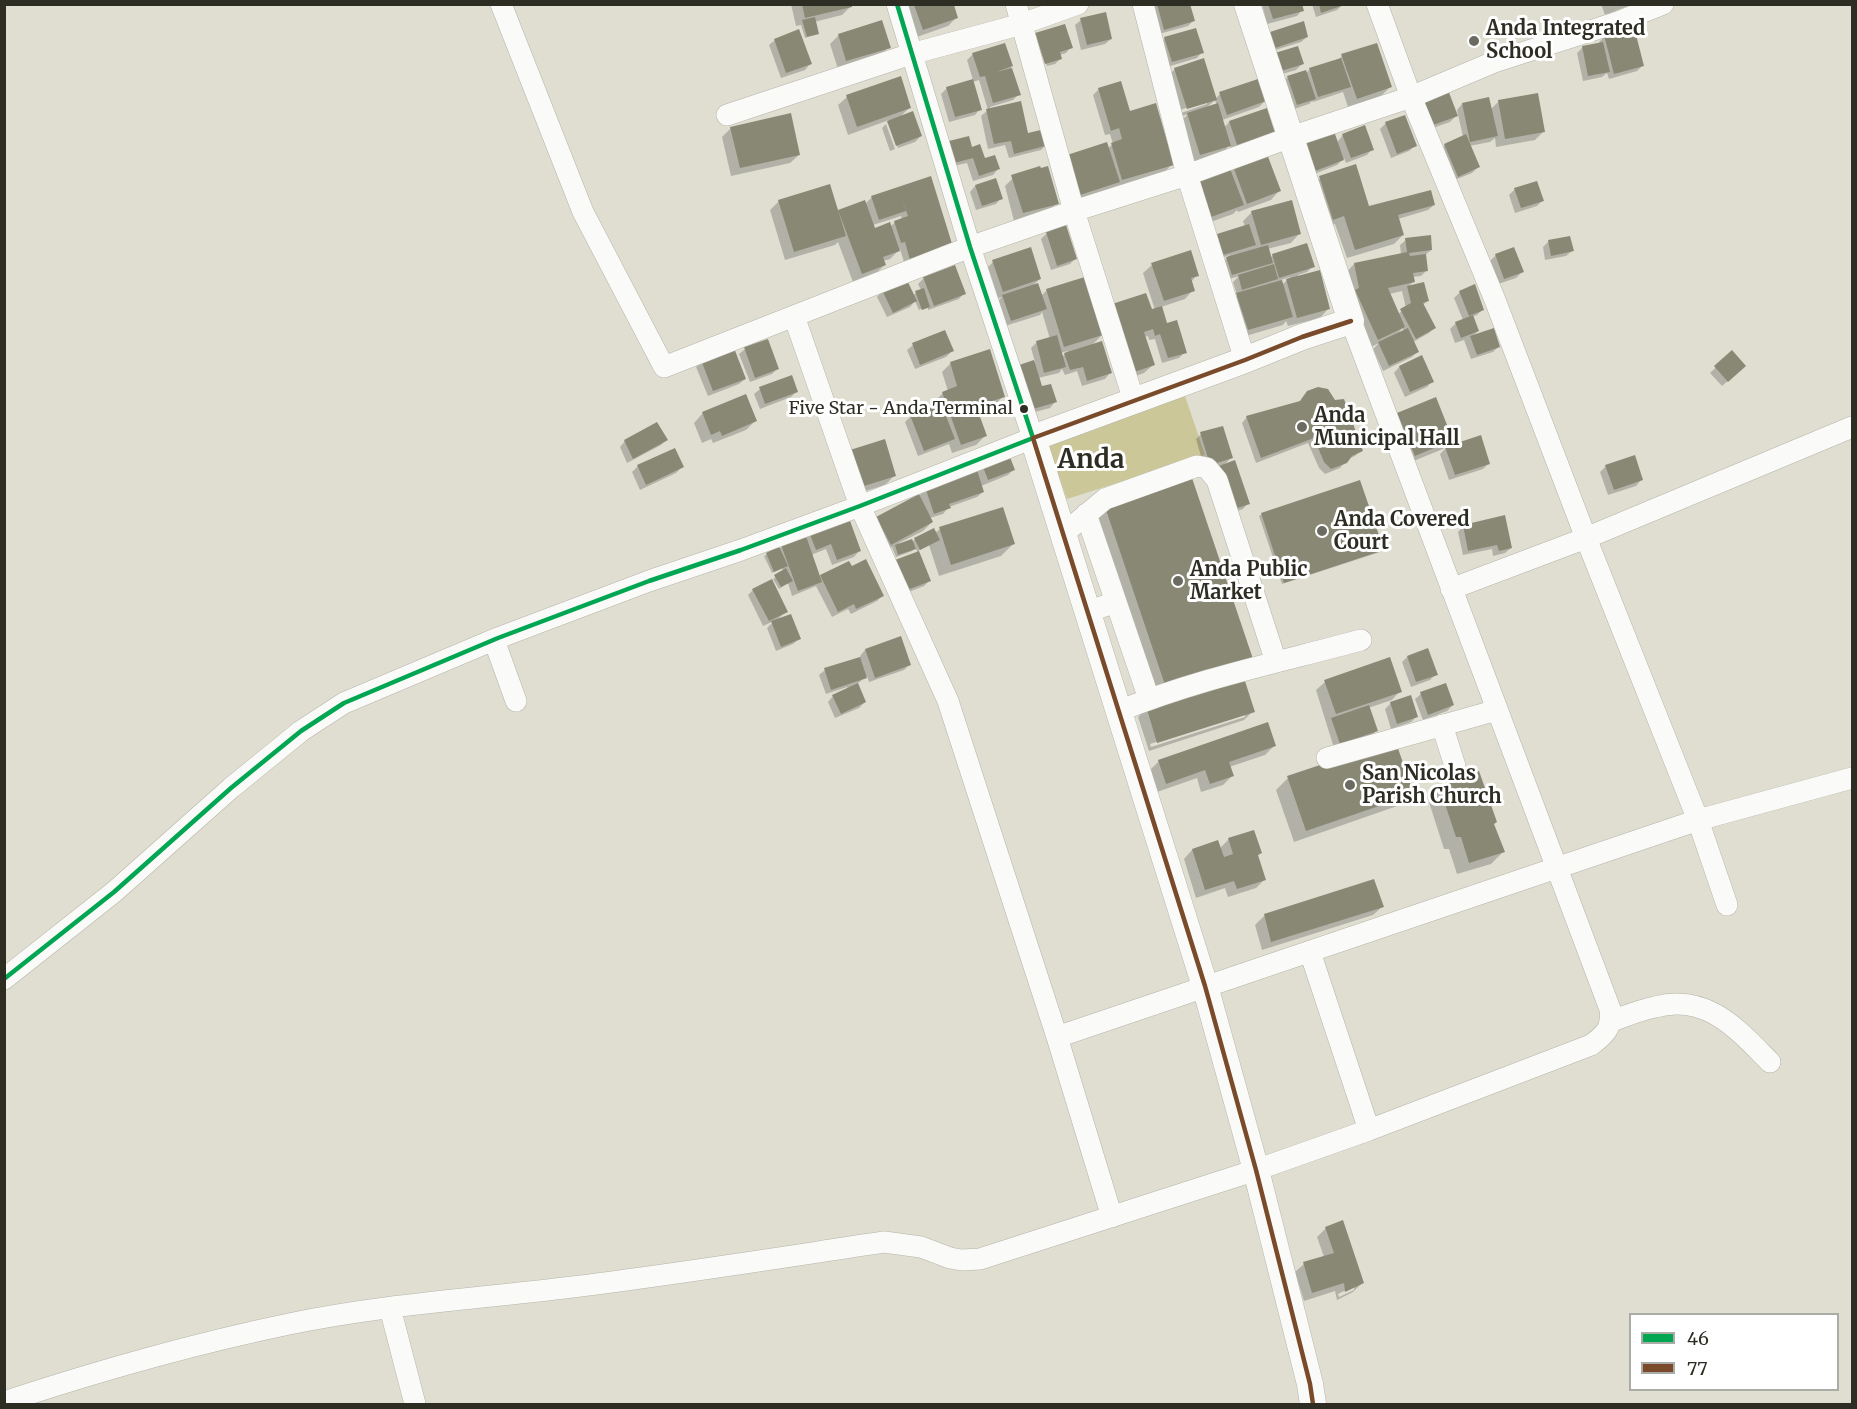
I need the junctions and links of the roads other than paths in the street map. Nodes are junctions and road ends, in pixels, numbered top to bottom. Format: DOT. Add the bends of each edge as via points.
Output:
graph roads {
  1 [pos="501,4"];
  2 [pos="897,4"];
  3 [pos="1078,4"];
  4 [pos="1143,4"];
  5 [pos="1247,4"];
  6 [pos="1377,4"];
  7 [pos="1663,4"];
  8 [pos="1019,14"];
  9 [pos="910,54"];
  10 [pos="1411,97"];
  11 [pos="727,115"];
  12 [pos="1292,137"];
  13 [pos="1187,175"];
  14 [pos="1074,211"];
  15 [pos="970,247"];
  16 [pos="794,316"];
  17 [pos="1351,321"];
  18 [pos="1245,360"];
  19 [pos="1134,401"];
  20 [pos="1852,427"];
  21 [pos="1033,438"];
  22 [pos="860,506"];
  23 [pos="1086,514"];
  24 [pos="1063,534"];
  25 [pos="1586,538"];
  26 [pos="1451,589"];
  27 [pos="1116,602"];
  28 [pos="1088,612"];
  29 [pos="494,640"];
  30 [pos="1360,640"];
  31 [pos="1276,662"];
  32 [pos="1149,699"];
  33 [pos="516,702"];
  34 [pos="1497,710"];
  35 [pos="1119,711"];
  36 [pos="1442,725"];
  37 [pos="1328,758"];
  38 [pos="1455,766"];
  39 [pos="1852,778"];
  40 [pos="1698,820"];
  41 [pos="1557,869"];
  42 [pos="1727,905"];
  43 [pos="1310,952"];
  44 [pos="4,979"];
  45 [pos="1205,986"];
  46 [pos="1611,1021"];
  47 [pos="1057,1037"];
  48 [pos="1770,1062"];
  49 [pos="1369,1130"];
  50 [pos="1257,1170"];
  51 [pos="1113,1217"];
  52 [pos="390,1308"];
  53 [pos="4,1402"];
  54 [pos="415,1404"];
  55 [pos="1313,1404"];
  1 -- 16 [label="street" via="584,212 664,367"];
  2 -- 9 [label="street"];
  3 -- 8 [label="street"];
  4 -- 13 [label="street"];
  5 -- 12 [label="main road"];
  6 -- 10 [label="street"];
  7 -- 10 [label="street" via="1494,63"];
  8 -- 9 [label="street"];
  8 -- 14 [label="street"];
  9 -- 11 [label="street"];
  9 -- 15 [label="street"];
  10 -- 12 [label="street"];
  10 -- 25 [label="street" via="1496,300"];
  12 -- 13 [label="street"];
  12 -- 17 [label="main road"];
  13 -- 14 [label="street"];
  13 -- 18 [label="street"];
  14 -- 15 [label="street"];
  14 -- 19 [label="street"];
  15 -- 16 [label="street"];
  15 -- 21 [label="street"];
  16 -- 22 [label="street"];
  17 -- 18 [label="main road"];
  17 -- 26 [label="street"];
  18 -- 19 [label="main road"];
  19 -- 21 [label="main road"];
  20 -- 25 [label="street"];
  21 -- 22 [label="street"];
  21 -- 24 [label="main road"];
  22 -- 29 [label="street"];
  22 -- 47 [label="street" via="948,701"];
  23 -- 24 [label="street"];
  23 -- 27 [label="street"];
  23 -- 31 [label="street" via="1105,499 1197,466 1210,470 1231,519"];
  24 -- 28 [label="main road"];
  25 -- 26 [label="street"];
  25 -- 40 [label="street"];
  26 -- 34 [label="street"];
  27 -- 28 [label="street"];
  27 -- 32 [label="street"];
  28 -- 35 [label="main road"];
  29 -- 33 [label="street"];
  29 -- 44 [label="street" via="344,703 300,731 114,891"];
  30 -- 31 [label="street"];
  31 -- 32 [label="street"];
  32 -- 35 [label="street"];
  34 -- 36 [label="street"];
  34 -- 41 [label="street"];
  35 -- 45 [label="main road"];
  36 -- 37 [label="street"];
  36 -- 38 [label="street"];
  39 -- 40 [label="street"];
  40 -- 41 [label="street"];
  40 -- 42 [label="street"];
  41 -- 43 [label="street"];
  41 -- 46 [label="street" via="1610,1009"];
  43 -- 45 [label="street"];
  43 -- 49 [label="street"];
  45 -- 47 [label="street"];
  45 -- 50 [label="main road"];
  46 -- 48 [label="street" via="1657,1006 1699,1006 1727,1022"];
  46 -- 49 [label="street" via="1591,1045"];
  47 -- 51 [label="street"];
  49 -- 50 [label="street"];
  50 -- 51 [label="street"];
  50 -- 55 [label="main road"];
  51 -- 52 [label="street" via="980,1259 950,1258 921,1247 884,1242 566,1288"];
  52 -- 53 [label="street" via="290,1323 95,1372"];
  52 -- 54 [label="street"];
}
